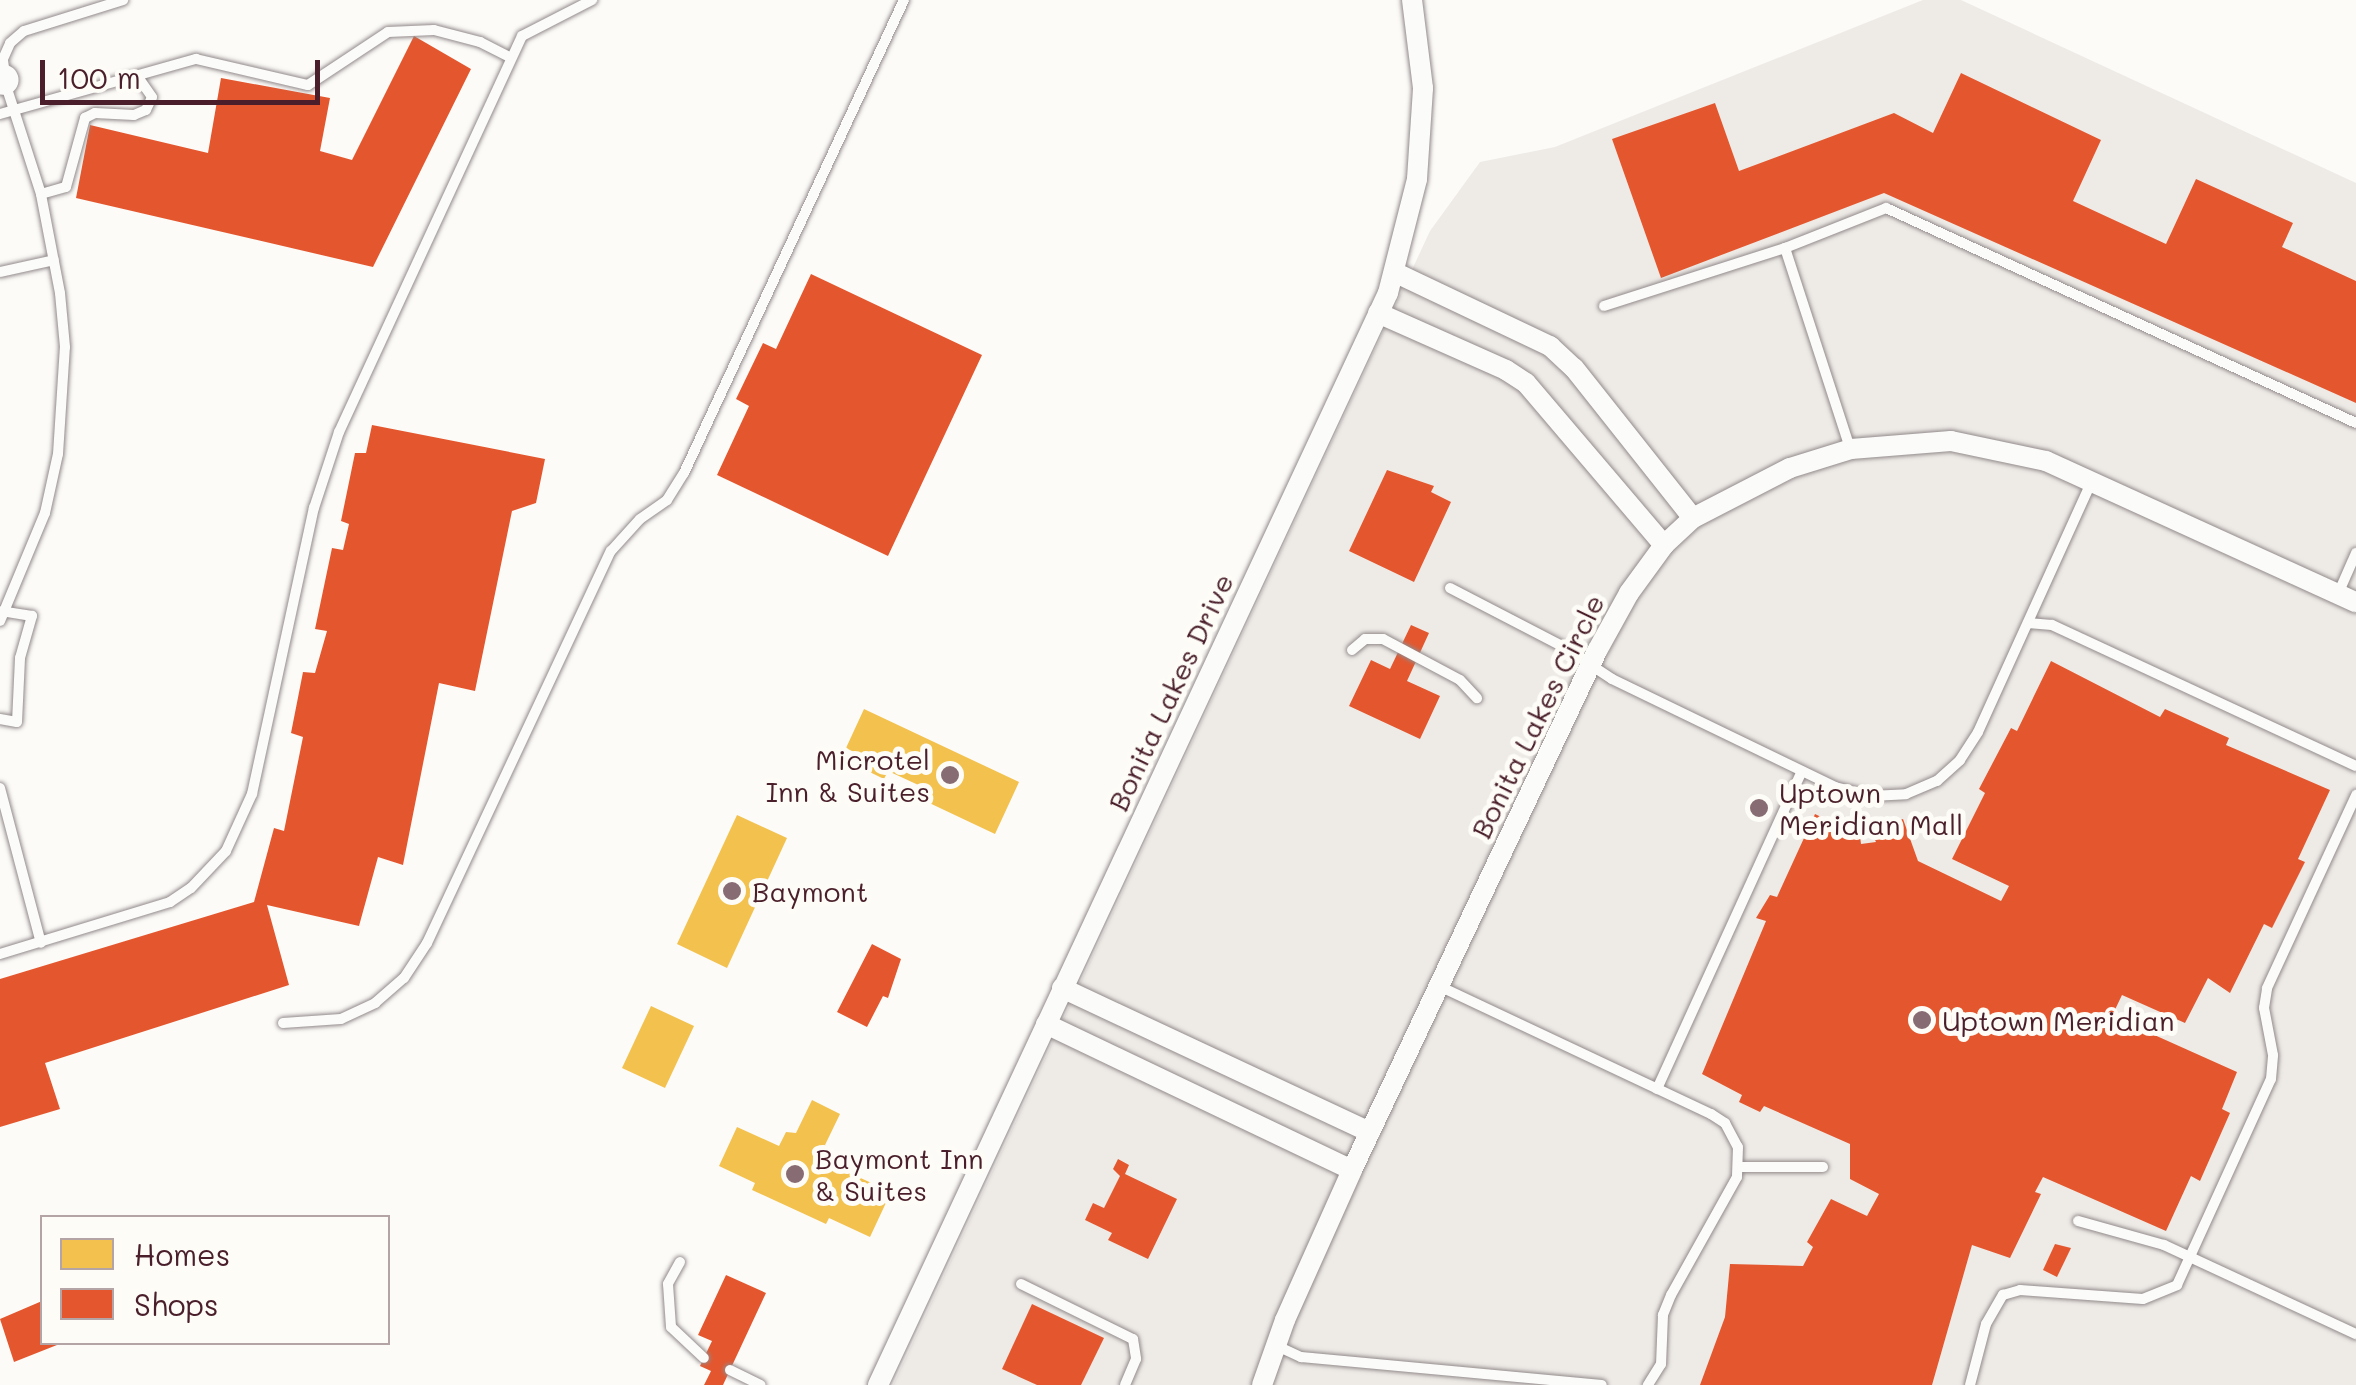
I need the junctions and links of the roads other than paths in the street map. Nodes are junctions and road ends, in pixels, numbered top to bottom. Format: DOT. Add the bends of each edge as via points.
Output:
graph roads {
  1 [pos="123,0"];
  2 [pos="592,0"];
  3 [pos="904,0"];
  4 [pos="1412,0"];
  5 [pos="510,58"];
  6 [pos="138,78"];
  7 [pos="2,79"];
  8 [pos="14,113"];
  9 [pos="0,114"];
  10 [pos="41,194"];
  11 [pos="1785,248"];
  12 [pos="54,260"];
  13 [pos="0,272"];
  14 [pos="1394,272"];
  15 [pos="1604,306"];
  16 [pos="1378,314"];
  17 [pos="2356,423"];
  18 [pos="1851,449"];
  19 [pos="2093,480"];
  20 [pos="1693,518"];
  21 [pos="1664,545"];
  22 [pos="2356,554"];
  23 [pos="1450,588"];
  24 [pos="2347,598"];
  25 [pos="1,614"];
  26 [pos="2028,623"];
  27 [pos="1352,650"];
  28 [pos="1590,664"];
  29 [pos="1477,698"];
  30 [pos="0,719"];
  31 [pos="2356,766"];
  32 [pos="1802,771"];
  33 [pos="0,788"];
  34 [pos="2356,796"];
  35 [pos="40,943"];
  36 [pos="0,954"];
  37 [pos="1438,986"];
  38 [pos="1062,988"];
  39 [pos="283,1023"];
  40 [pos="1046,1024"];
  41 [pos="1658,1089"];
  42 [pos="1370,1132"];
  43 [pos="1738,1167"];
  44 [pos="1823,1167"];
  45 [pos="1352,1170"];
  46 [pos="2078,1222"];
  47 [pos="2191,1259"];
  48 [pos="680,1262"];
  49 [pos="1020,1284"];
  50 [pos="2356,1334"];
  51 [pos="1275,1345"];
  52 [pos="704,1358"];
  53 [pos="730,1370"];
  54 [pos="1493,1381"];
  55 [pos="761,1385"];
  56 [pos="878,1385"];
  57 [pos="1125,1385"];
  58 [pos="1262,1385"];
  59 [pos="1602,1385"];
  60 [pos="1648,1385"];
  61 [pos="1970,1385"];
  1 -- 7 [label="lane" via="17,35 3,59"];
  2 -- 5 [label="lane" via="522,36"];
  3 -- 39 [label="lane" via="684,472 667,500 611,551 428,943 404,978 374,1003 342,1019"];
  4 -- 14 [label="street, Bonita Lakes Drive" via="1422,88 1418,179"];
  5 -- 6 [label="lane" via="480,42 419,30 388,32 308,85 196,60"];
  5 -- 35 [label="lane" via="339,432 314,508 242,821 208,871 170,902"];
  6 -- 8 [label="lane"];
  6 -- 10 [label="lane" via="152,97 146,110 85,118 66,187"];
  7 -- 8 [label="lane"];
  8 -- 9 [label="lane"];
  8 -- 10 [label="lane"];
  10 -- 12 [label="lane"];
  11 -- 15 [label="lane"];
  11 -- 17 [label="lane" via="1886,208"];
  11 -- 18 [label="lane"];
  12 -- 13 [label="lane"];
  12 -- 25 [label="lane" via="64,347 58,454 45,513"];
  14 -- 16 [label="street, Bonita Lakes Drive"];
  14 -- 20 [label="street" via="1550,346"];
  16 -- 21 [label="street" via="1526,383"];
  16 -- 38 [label="street, Bonita Lakes Drive"];
  18 -- 19 [label="street, Bonita Lakes Circle" via="1951,440 2046,461"];
  18 -- 20 [label="street, Bonita Lakes Circle" via="1790,468"];
  19 -- 24 [label="street, Bonita Lakes Circle"];
  19 -- 26 [label="lane"];
  20 -- 21 [label="street, Bonita Lakes Circle"];
  21 -- 28 [label="street, Bonita Lakes Circle"];
  22 -- 24 [label="lane"];
  23 -- 28 [label="lane"];
  25 -- 30 [label="lane" via="32,616 20,658 17,722"];
  26 -- 31 [label="lane" via="2052,625"];
  26 -- 32 [label="lane" via="1978,732 1937,781 1906,794 1871,796"];
  27 -- 29 [label="lane" via="1382,639 1460,680"];
  28 -- 32 [label="lane"];
  28 -- 37 [label="street, Bonita Lakes Circle"];
  32 -- 41 [label="lane"];
  33 -- 35 [label="lane"];
  34 -- 47 [label="lane" via="2267,988 2271,1079"];
  35 -- 36 [label="lane"];
  37 -- 41 [label="lane"];
  37 -- 42 [label="street, Bonita Lakes Circle"];
  38 -- 40 [label="street, Bonita Lakes Drive"];
  38 -- 42 [label="street"];
  40 -- 45 [label="street"];
  40 -- 56 [label="street, Bonita Lakes Drive"];
  41 -- 43 [label="lane" via="1725,1123 1738,1148"];
  42 -- 45 [label="street, Bonita Lakes Circle"];
  43 -- 44 [label="lane"];
  43 -- 60 [label="lane" via="1663,1315 1661,1364"];
  45 -- 51 [label="street, Bonita Lakes Circle"];
  46 -- 47 [label="lane" via="2164,1244"];
  47 -- 50 [label="lane"];
  47 -- 61 [label="lane" via="2177,1284 2142,1298 2020,1290 2003,1295 1986,1324"];
  48 -- 52 [label="lane" via="668,1284 671,1327"];
  49 -- 57 [label="lane" via="1134,1339 1136,1359"];
  51 -- 54 [label="lane" via="1301,1356"];
  51 -- 58 [label="street, Bonita Lakes Circle"];
  53 -- 55 [label="lane"];
  54 -- 59 [label="lane"];
}
